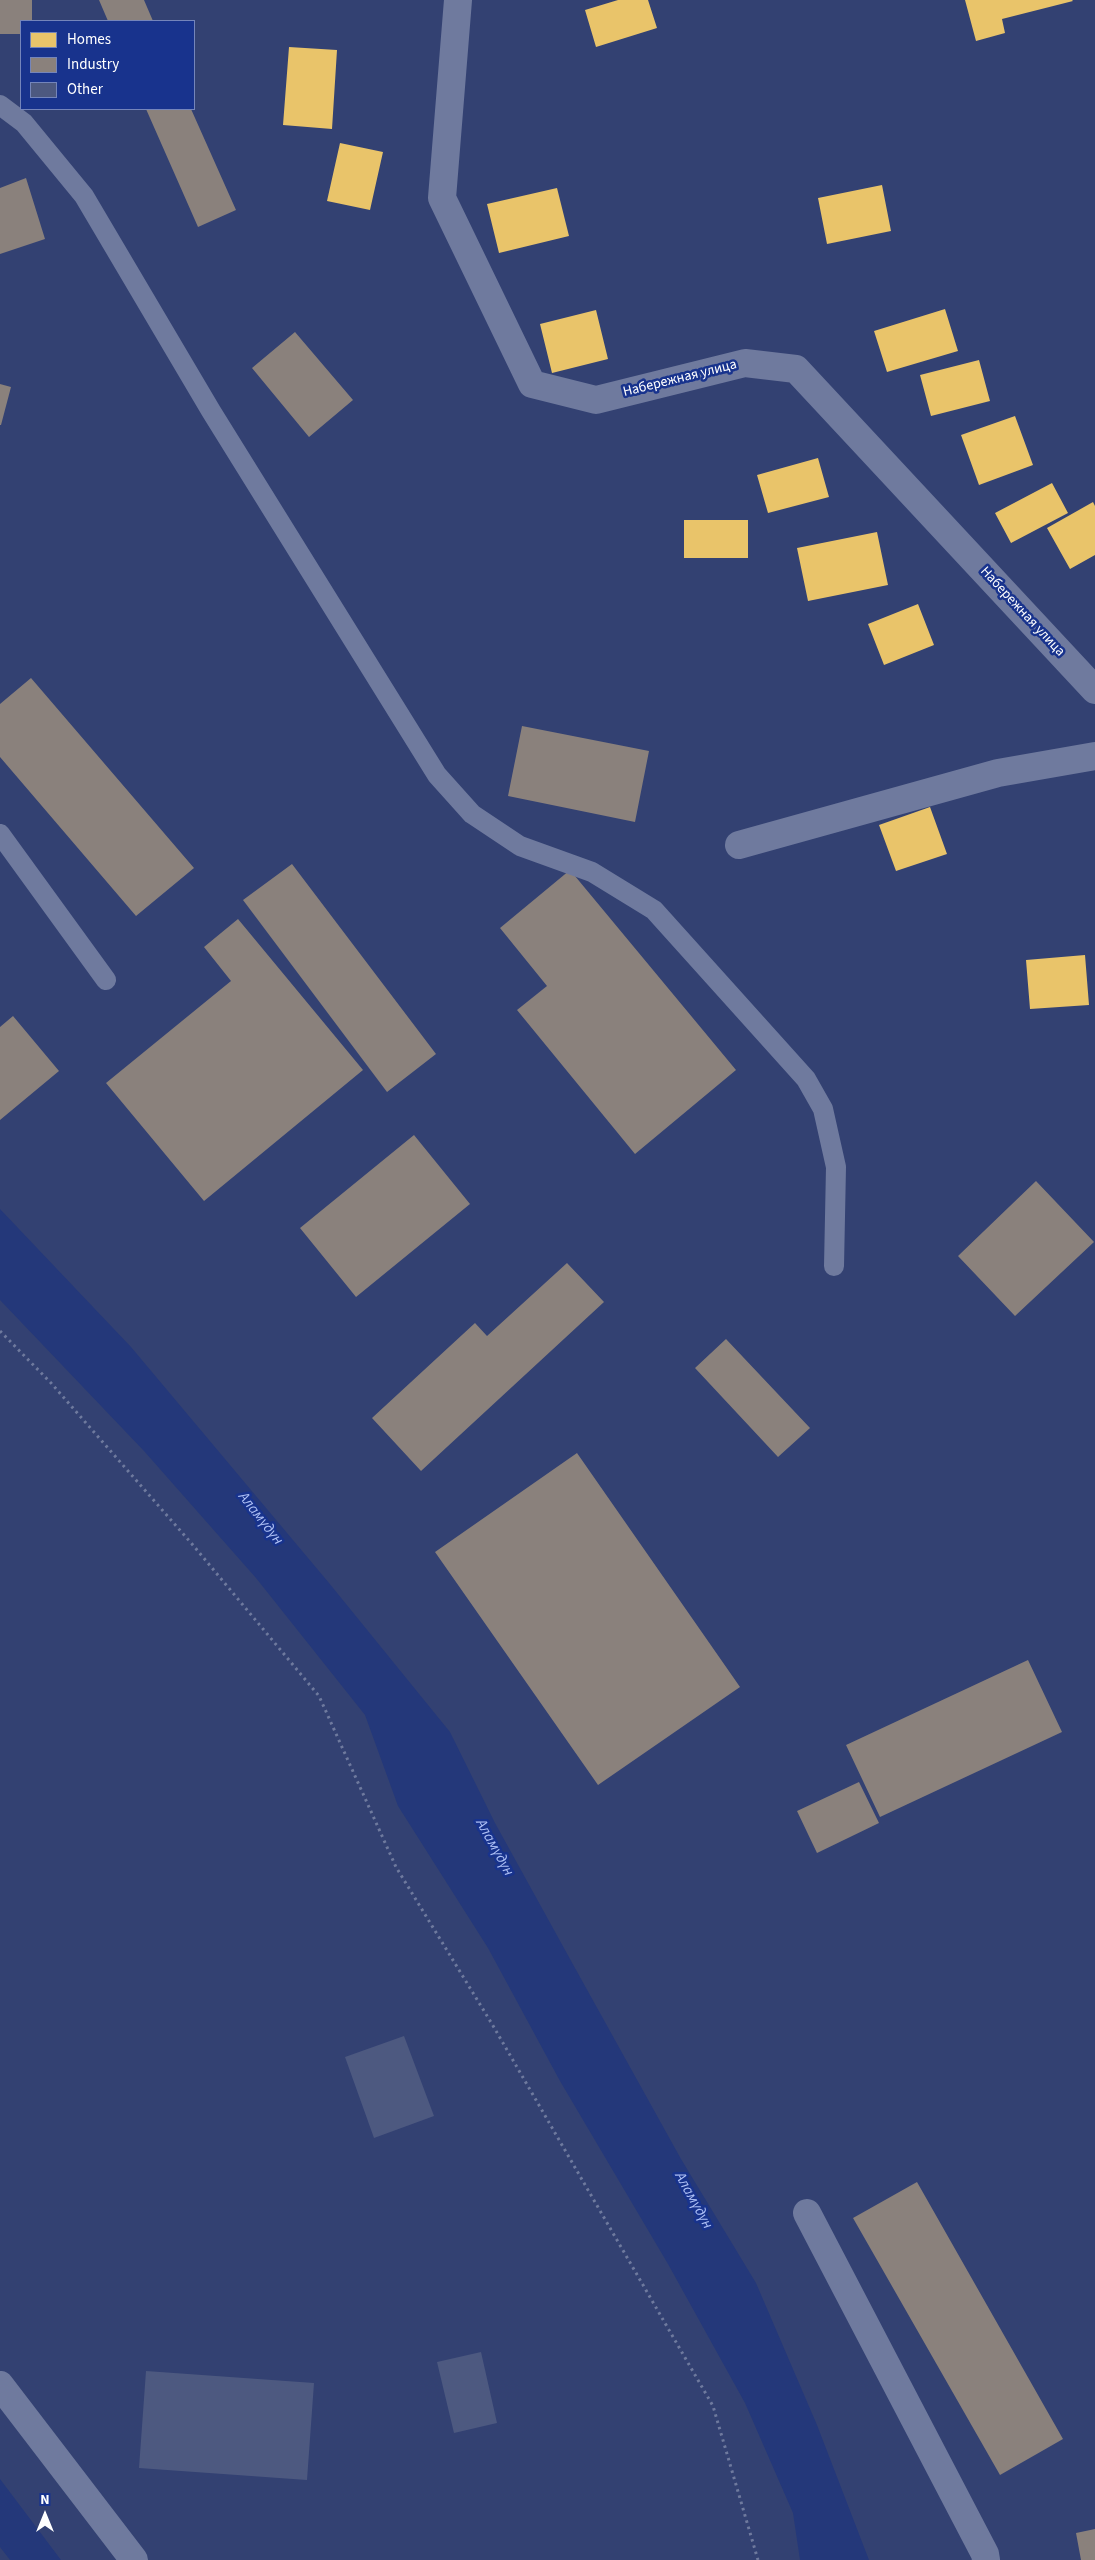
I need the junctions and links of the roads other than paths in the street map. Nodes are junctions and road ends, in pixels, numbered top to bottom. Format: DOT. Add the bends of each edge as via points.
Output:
graph roads {
  1 [pos="458,0"];
  2 [pos="0,105"];
  3 [pos="1095,690"];
  4 [pos="1095,756"];
  5 [pos="0,834"];
  6 [pos="740,846"];
  7 [pos="106,980"];
  8 [pos="834,1266"];
  9 [pos="807,2213"];
  10 [pos="0,2385"];
  11 [pos="134,2560"];
  12 [pos="986,2560"];
  1 -- 3 [label="street, Набережная улица" via="442,198 532,384 596,400 745,362 796,369"];
  2 -- 8 [label="lane" via="24,123 84,196 210,410 436,775 472,814 520,846 592,872 654,910 806,1079 824,1109 836,1167"];
  4 -- 6 [label="street" via="998,774"];
  5 -- 7 [label="lane"];
  9 -- 12 [label="street"];
  10 -- 11 [label="street"];
}
